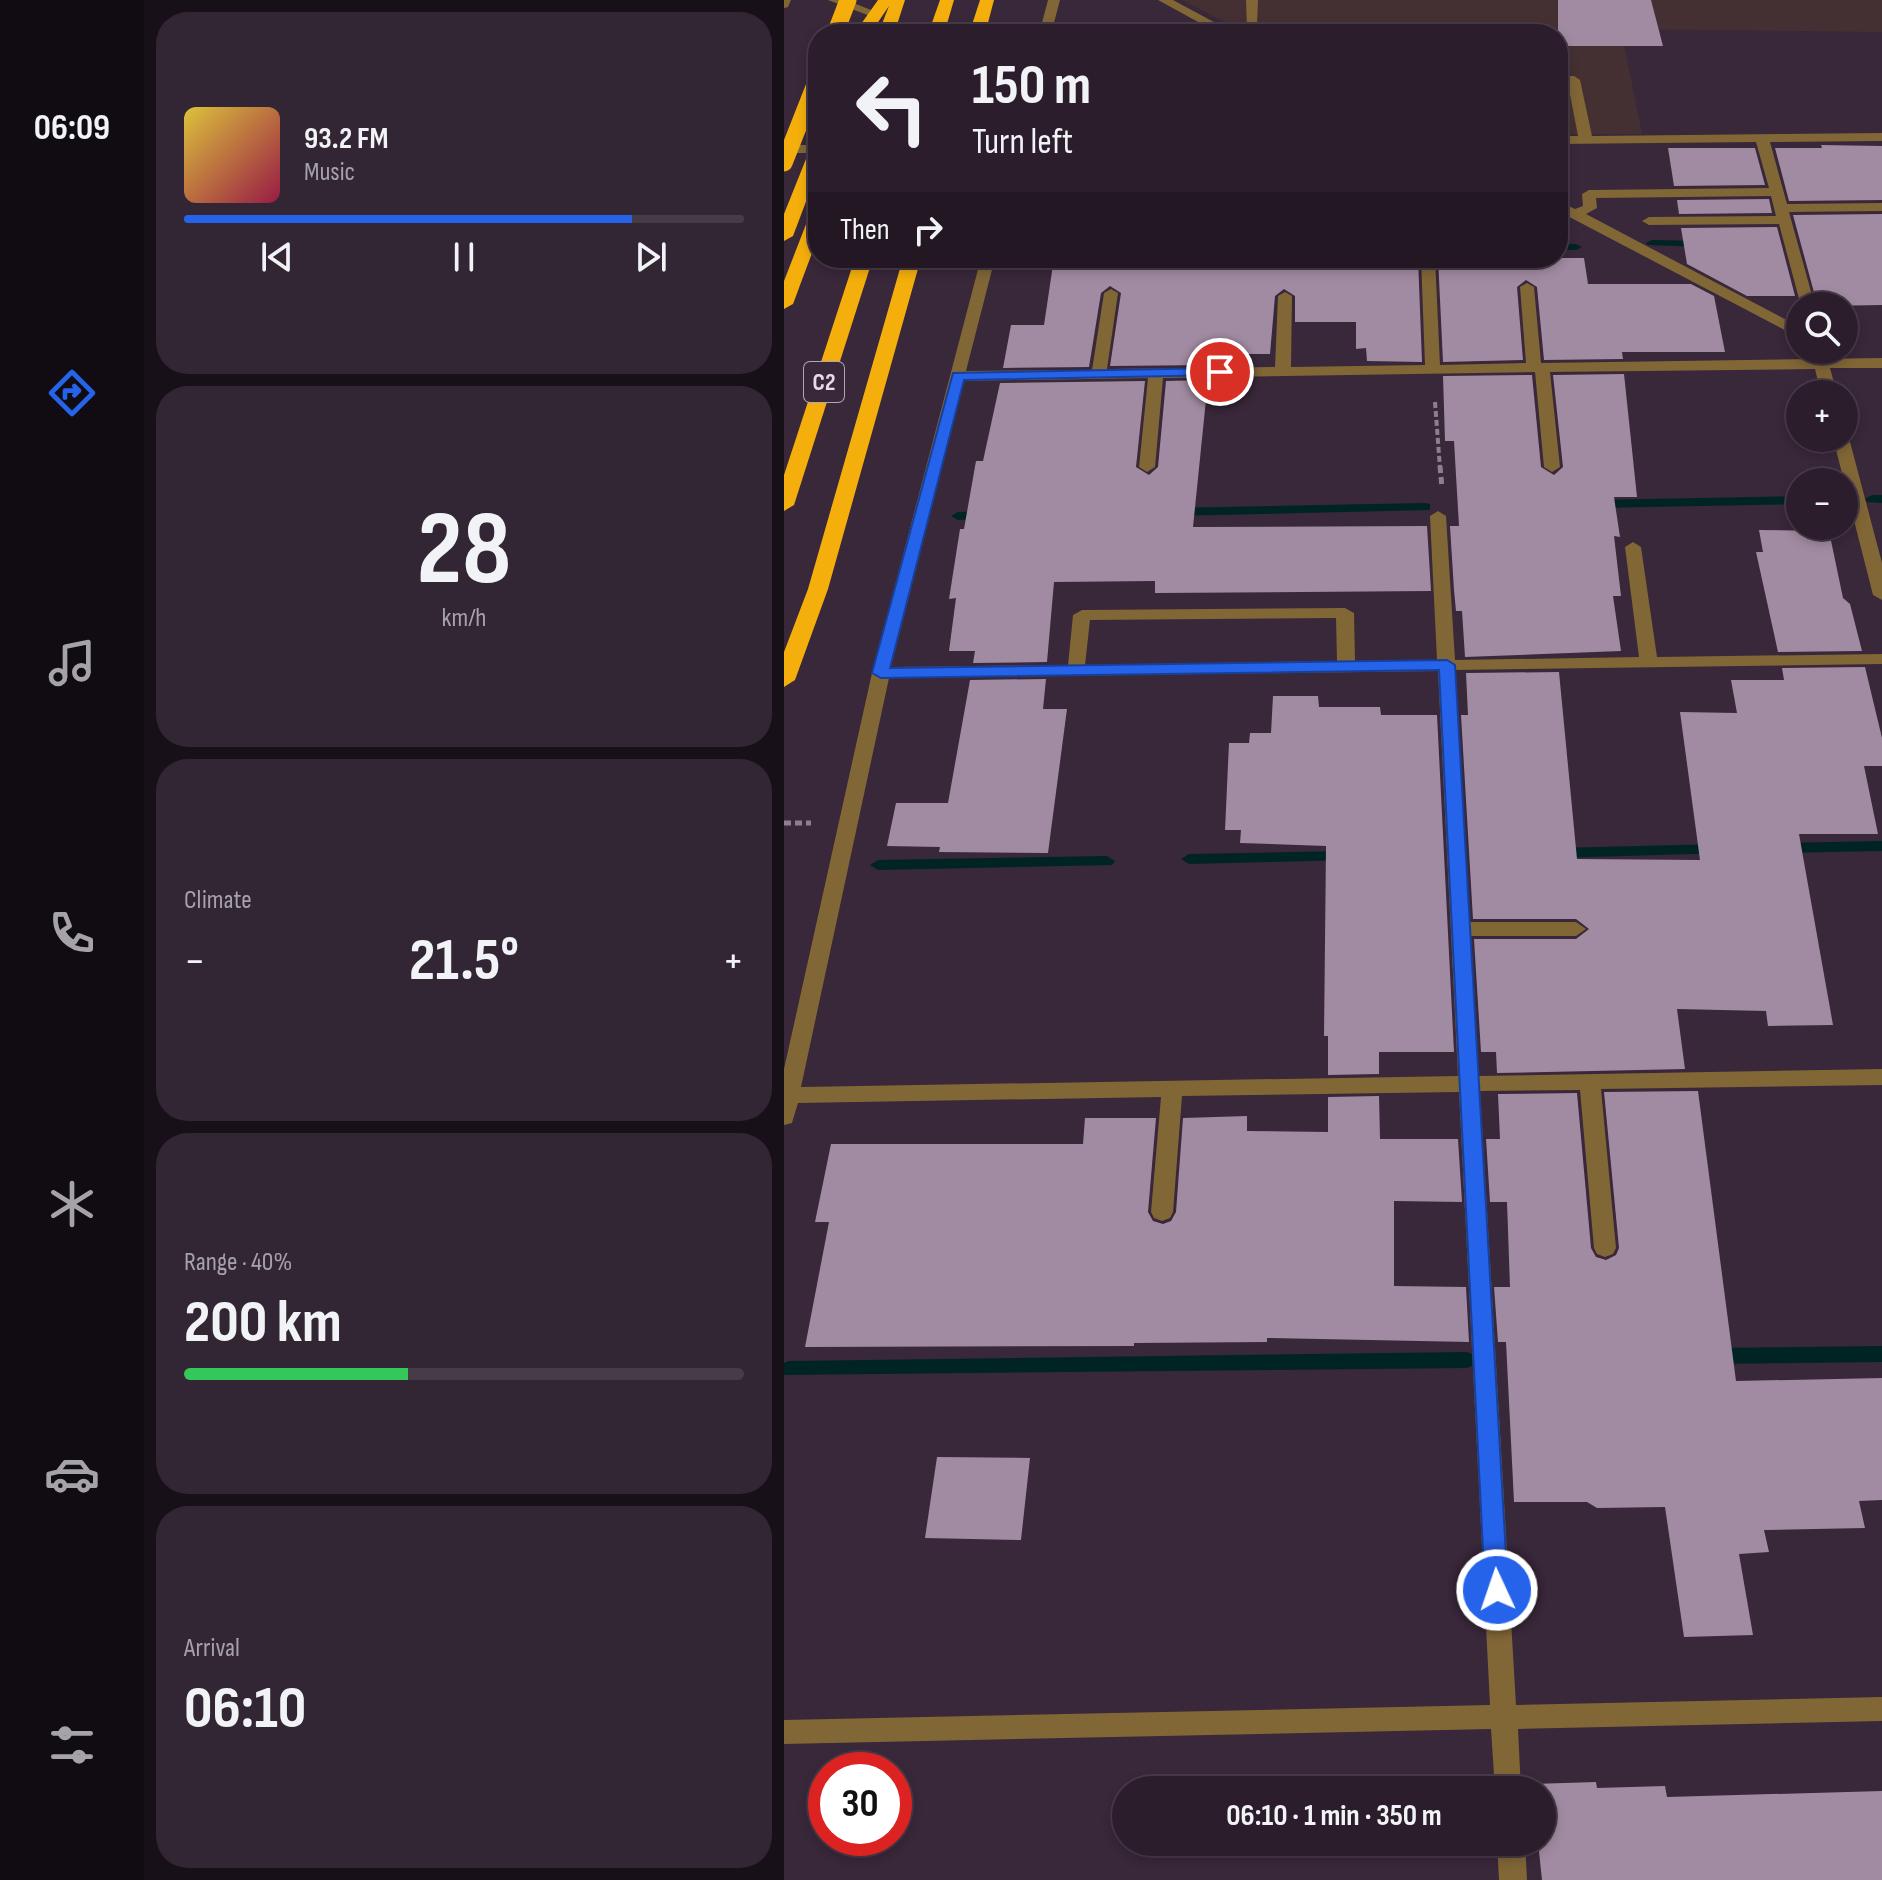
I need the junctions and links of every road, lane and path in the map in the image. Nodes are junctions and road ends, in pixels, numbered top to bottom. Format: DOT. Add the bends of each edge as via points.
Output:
graph roads {
  1 [pos="834,0"];
  2 [pos="848,0"];
  3 [pos="885,0"];
  4 [pos="898,0"];
  5 [pos="947,0"];
  6 [pos="987,0"];
  7 [pos="1054,0"];
  8 [pos="1164,0"];
  9 [pos="1252,0"];
  10 [pos="872,6"];
  11 [pos="839,24"];
  12 [pos="869,24"];
  13 [pos="890,24"];
  14 [pos="939,24"];
  15 [pos="980,24"];
  16 [pos="1048,24"];
  17 [pos="1211,24"];
  18 [pos="1251,24"];
  19 [pos="1568,80"];
  20 [pos="808,102"];
  21 [pos="1882,137"];
  22 [pos="1762,138"];
  23 [pos="1568,140"];
  24 [pos="1586,140"];
  25 [pos="784,149"];
  26 [pos="808,149"];
  27 [pos="784,163"];
  28 [pos="808,175"];
  29 [pos="1777,192"];
  30 [pos="1882,207"];
  31 [pos="1568,211"];
  32 [pos="1574,214"];
  33 [pos="1783,214"];
  34 [pos="1649,221"];
  35 [pos="784,236"];
  36 [pos="808,240"];
  37 [pos="861,268"];
  38 [pos="909,268"];
  39 [pos="985,268"];
  40 [pos="1428,268"];
  41 [pos="1527,287"];
  42 [pos="1804,292"];
  43 [pos="1111,293"];
  44 [pos="1285,296"];
  45 [pos="784,304"];
  46 [pos="1786,326"];
  47 [pos="1882,363"];
  48 [pos="1821,364"];
  49 [pos="1858,364"];
  50 [pos="1538,368"];
  51 [pos="1433,369"];
  52 [pos="1283,371"];
  53 [pos="1156,373"];
  54 [pos="1099,374"];
  55 [pos="958,376"];
  56 [pos="1882,376"];
  57 [pos="1825,380"];
  58 [pos="1845,452"];
  59 [pos="1147,467"];
  60 [pos="1552,467"];
  61 [pos="784,505"];
  62 [pos="1438,516"];
  63 [pos="1633,547"];
  64 [pos="1882,595"];
  65 [pos="1882,659"];
  66 [pos="1649,662"];
  67 [pos="1447,665"];
  68 [pos="1346,667"];
  69 [pos="1076,670"];
  70 [pos="881,673"];
  71 [pos="784,680"];
  72 [pos="784,823"];
  73 [pos="816,823"];
  74 [pos="1461,929"];
  75 [pos="1576,929"];
  76 [pos="1882,1077"];
  77 [pos="1590,1081"];
  78 [pos="1470,1082"];
  79 [pos="1172,1087"];
  80 [pos="787,1093"];
  81 [pos="784,1117"];
  82 [pos="1162,1212"];
  83 [pos="1605,1248"];
  84 [pos="1882,1709"];
  85 [pos="1503,1717"];
  86 [pos="784,1732"];
  87 [pos="1507,1776"];
  88 [pos="1512,1856"];
  89 [pos="1513,1880"];
  1 -- 10 [label="street"];
  2 -- 11 [label="highway, bridge"];
  3 -- 12 [label="highway"];
  4 -- 13 [label="highway"];
  5 -- 14 [label="highway"];
  6 -- 15 [label="highway"];
  7 -- 16 [label="street"];
  8 -- 17 [label="street"];
  9 -- 18 [label="street"];
  19 -- 24 [label="street" via="1574,80"];
  20 -- 27 [label="highway, bridge"];
  21 -- 22 [label="street"];
  22 -- 24 [label="street"];
  22 -- 29 [label="street"];
  23 -- 24 [label="street"];
  25 -- 26 [label="street"];
  28 -- 35 [label="highway"];
  29 -- 32 [label="street" via="1589,194 1590,208"];
  29 -- 33 [label="street"];
  30 -- 33 [label="street"];
  31 -- 32 [label="street"];
  32 -- 46 [label="street"];
  33 -- 34 [label="street"];
  33 -- 42 [label="street"];
  36 -- 45 [label="highway"];
  37 -- 61 [label="highway, C2"];
  38 -- 71 [label="highway" via="818,589"];
  39 -- 55 [label="street"];
  40 -- 51 [label="street"];
  41 -- 50 [label="street"];
  43 -- 54 [label="street"];
  44 -- 52 [label="street"];
  47 -- 49 [label="street"];
  48 -- 50 [label="street"];
  48 -- 57 [label="street"];
  49 -- 56 [label="street"];
  50 -- 51 [label="street"];
  50 -- 60 [label="street"];
  51 -- 52 [label="street"];
  51 -- 62 [label="path" via="1443,503"];
  52 -- 53 [label="street"];
  53 -- 54 [label="street"];
  53 -- 59 [label="street"];
  54 -- 55 [label="street"];
  55 -- 70 [label="street"];
  58 -- 64 [label="street"];
  62 -- 67 [label="street"];
  63 -- 66 [label="street"];
  65 -- 66 [label="street"];
  66 -- 67 [label="street"];
  67 -- 68 [label="street"];
  67 -- 74 [label="street"];
  68 -- 69 [label="street"];
  68 -- 69 [label="street" via="1345,613 1113,614 1082,615"];
  69 -- 70 [label="street"];
  70 -- 80 [label="street"];
  72 -- 73 [label="path"];
  74 -- 75 [label="street"];
  74 -- 78 [label="street"];
  76 -- 77 [label="street"];
  77 -- 78 [label="street"];
  77 -- 83 [label="street"];
  78 -- 79 [label="street"];
  78 -- 85 [label="street"];
  79 -- 80 [label="street"];
  79 -- 82 [label="street"];
  80 -- 81 [label="street"];
  84 -- 85 [label="street"];
  85 -- 86 [label="street"];
  85 -- 87 [label="street"];
  88 -- 89 [label="street"];
}
